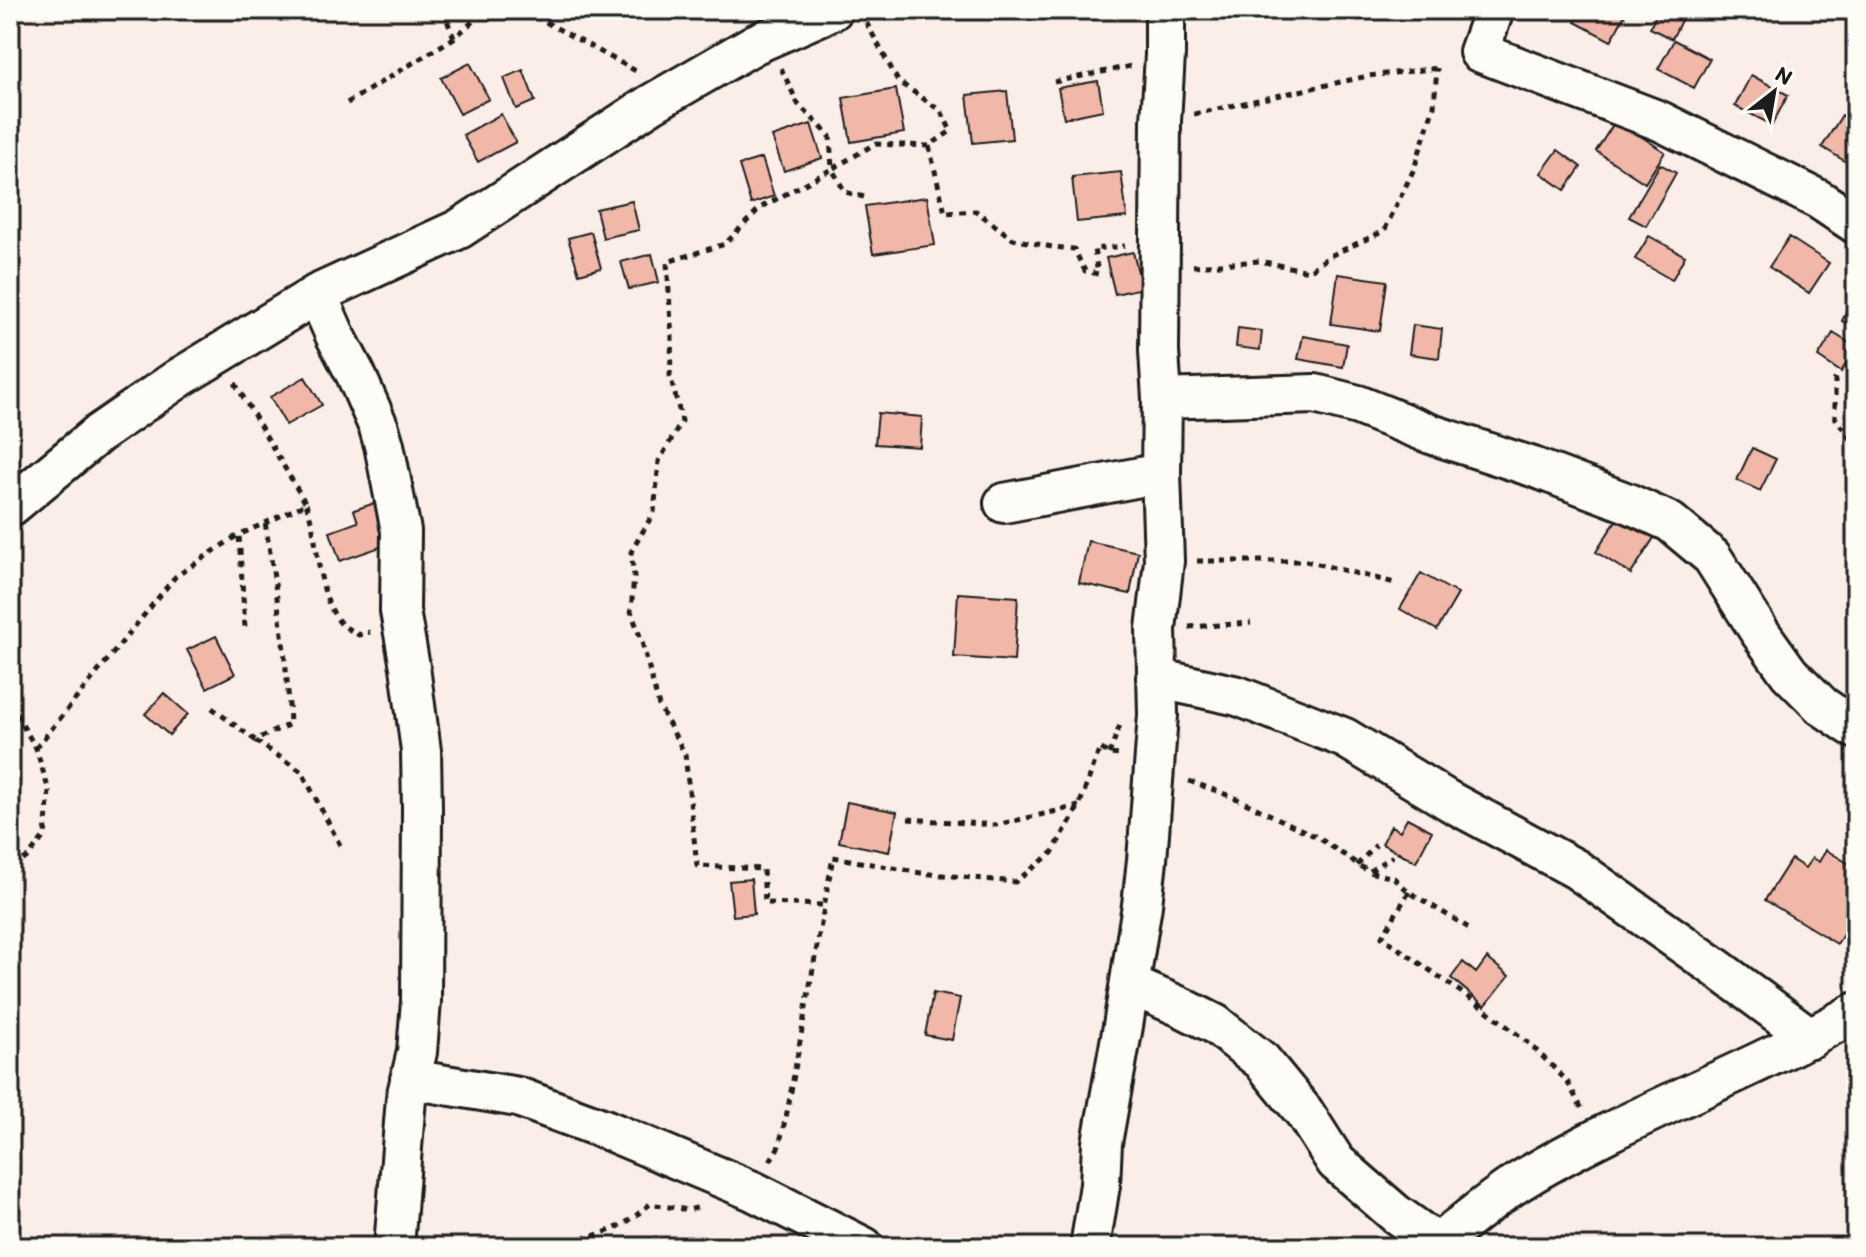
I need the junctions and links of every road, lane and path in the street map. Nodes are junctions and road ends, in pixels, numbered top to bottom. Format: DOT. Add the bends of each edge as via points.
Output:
graph roads {
  1 [pos="443,10"];
  2 [pos="833,10"];
  3 [pos="859,10"];
  4 [pos="1165,10"];
  5 [pos="1494,10"];
  6 [pos="454,38"];
  7 [pos="768,38"];
  8 [pos="1479,52"];
  9 [pos="1165,55"];
  10 [pos="1437,68"];
  11 [pos="1054,82"];
  12 [pos="347,103"];
  13 [pos="651,104"];
  14 [pos="1161,121"];
  15 [pos="929,146"];
  16 [pos="832,169"];
  17 [pos="864,197"];
  18 [pos="1856,224"];
  19 [pos="1160,269"];
  20 [pos="317,294"];
  21 [pos="219,355"];
  22 [pos="1835,378"];
  23 [pos="1162,399"];
  24 [pos="1856,447"];
  25 [pos="1161,473"];
  26 [pos="1004,503"];
  27 [pos="306,504"];
  28 [pos="10,507"];
  29 [pos="265,522"];
  30 [pos="239,535"];
  31 [pos="1164,561"];
  32 [pos="1395,583"];
  33 [pos="400,611"];
  34 [pos="1251,623"];
  35 [pos="245,628"];
  36 [pos="1156,629"];
  37 [pos="1156,678"];
  38 [pos="10,704"];
  39 [pos="212,708"];
  40 [pos="1856,729"];
  41 [pos="255,740"];
  42 [pos="36,748"];
  43 [pos="1153,769"];
  44 [pos="1079,806"];
  45 [pos="908,819"];
  46 [pos="1376,845"];
  47 [pos="342,849"];
  48 [pos="1393,856"];
  49 [pos="1357,865"];
  50 [pos="10,869"];
  51 [pos="1369,872"];
  52 [pos="1409,892"];
  53 [pos="823,905"];
  54 [pos="1469,928"];
  55 [pos="1130,985"];
  56 [pos="1856,1012"];
  57 [pos="1811,1038"];
  58 [pos="410,1079"];
  59 [pos="1597,1139"];
  60 [pos="753,1191"];
  61 [pos="702,1206"];
  62 [pos="1440,1246"];
  63 [pos="394,1247"];
  64 [pos="546,1247"];
  65 [pos="864,1247"];
  66 [pos="1090,1247"];
  1 -- 6 [label="path"];
  2 -- 7 [label="street"];
  3 -- 15 [label="path" via="898,81 941,111 951,131"];
  4 -- 9 [label="street"];
  5 -- 8 [label="street"];
  6 -- 12 [label="path"];
  6 -- 13 [label="path" via="479,16 527,12 638,72"];
  7 -- 13 [label="street"];
  7 -- 16 [label="path" via="798,104 830,136"];
  8 -- 10 [label="path"];
  8 -- 18 [label="street" via="1660,121 1818,199"];
  9 -- 11 [label="path"];
  9 -- 14 [label="street"];
  10 -- 14 [label="path" via="1368,76"];
  10 -- 19 [label="path" via="1434,106 1414,169 1384,231 1309,271 1259,261"];
  13 -- 20 [label="street" via="459,229"];
  14 -- 19 [label="street"];
  15 -- 16 [label="path" via="875,144"];
  15 -- 19 [label="path" via="945,213 976,211 1013,239 1074,249 1085,271 1098,274 1094,249 1134,245 1153,274"];
  16 -- 17 [label="path" via="845,192"];
  16 -- 53 [label="path" via="760,208 725,244 667,262 670,375 682,421 659,461 654,512 631,552 631,611 659,706 685,754 697,866 763,869 765,903"];
  19 -- 23 [label="street"];
  20 -- 21 [label="street"];
  20 -- 33 [label="street" via="384,445 401,531"];
  21 -- 27 [label="path"];
  21 -- 28 [label="street" via="98,434"];
  22 -- 24 [label="path" via="1835,417"];
  23 -- 25 [label="street"];
  23 -- 40 [label="street" via="1315,394 1533,467 1670,522 1712,557 1789,673 1822,706"];
  25 -- 26 [label="street"];
  25 -- 31 [label="street"];
  27 -- 29 [label="path"];
  27 -- 33 [label="path" via="328,600 339,622 359,635 368,634"];
  29 -- 30 [label="path"];
  29 -- 41 [label="path" via="290,724"];
  30 -- 35 [label="path"];
  30 -- 42 [label="path" via="175,577"];
  31 -- 32 [label="path" via="1306,561"];
  31 -- 36 [label="street"];
  33 -- 58 [label="street" via="421,751 422,794 421,1001"];
  34 -- 36 [label="path"];
  36 -- 37 [label="street"];
  37 -- 43 [label="street"];
  37 -- 57 [label="street" via="1238,696 1345,738 1576,869"];
  38 -- 42 [label="path"];
  39 -- 41 [label="path"];
  41 -- 47 [label="path" via="302,772"];
  42 -- 50 [label="path" via="49,791 45,835"];
  43 -- 44 [label="path" via="1141,758 1100,748"];
  43 -- 49 [label="path" via="1233,797 1319,838"];
  43 -- 55 [label="street" via="1146,875"];
  44 -- 45 [label="path" via="996,825"];
  44 -- 53 [label="path" via="1052,853 1015,882 833,857"];
  46 -- 49 [label="path"];
  48 -- 51 [label="path"];
  49 -- 51 [label="path"];
  51 -- 52 [label="path" via="1394,878"];
  52 -- 54 [label="path"];
  52 -- 59 [label="path" via="1382,937 1530,1044 1567,1081"];
  53 -- 60 [label="path" via="779,1146"];
  55 -- 62 [label="street" via="1215,1024 1262,1061 1336,1162"];
  55 -- 66 [label="street"];
  56 -- 57 [label="street"];
  57 -- 59 [label="street"];
  58 -- 60 [label="street" via="518,1097"];
  58 -- 63 [label="street"];
  59 -- 62 [label="street" via="1518,1182"];
  60 -- 65 [label="street"];
  61 -- 64 [label="path" via="689,1210 650,1204 625,1225"];
}
